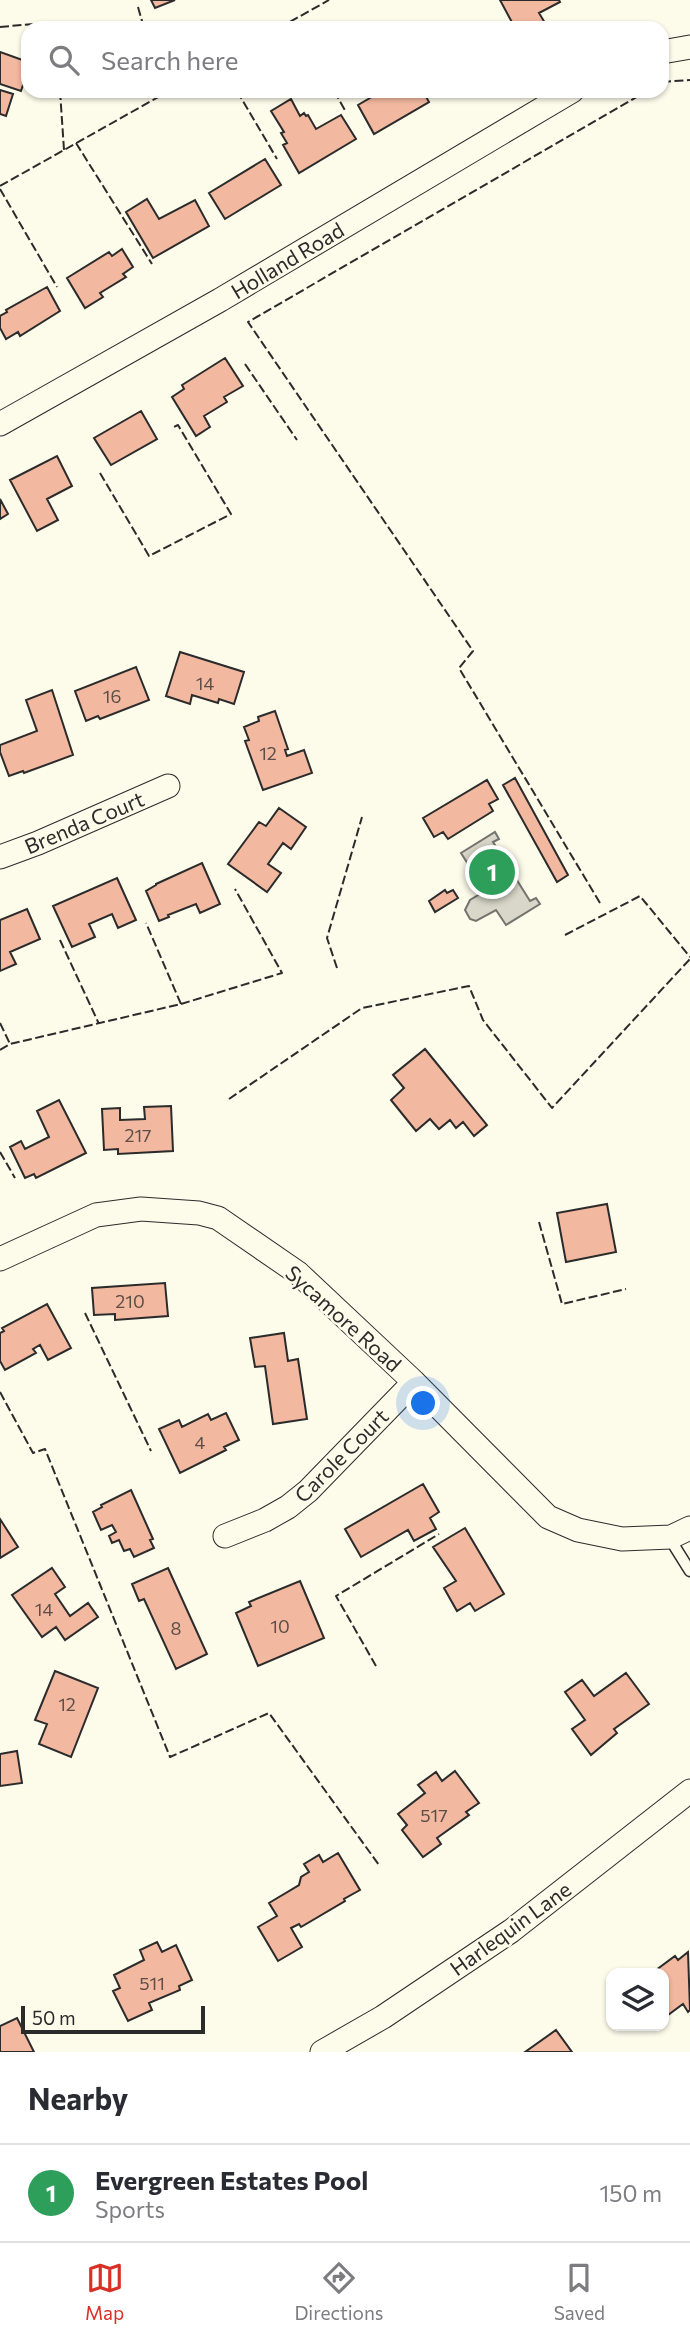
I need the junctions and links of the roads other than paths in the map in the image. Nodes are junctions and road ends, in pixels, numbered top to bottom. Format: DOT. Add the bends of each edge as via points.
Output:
graph roads {
  1 [pos="690,47"];
  2 [pos="669,51"];
  3 [pos="560,98"];
  4 [pos="0,424"];
  5 [pos="169,786"];
  6 [pos="0,857"];
  7 [pos="0,1259"];
  8 [pos="414,1382"];
  9 [pos="681,1532"];
  10 [pos="225,1536"];
  11 [pos="690,1571"];
  12 [pos="690,1791"];
  13 [pos="322,2052"];
  1 -- 2 [label="street"];
  3 -- 4 [label="street, Holland Road"];
  5 -- 6 [label="street, Brenda Court"];
  7 -- 8 [label="street, Sycamore Road" via="96,1215 141,1209 218,1218 298,1273"];
  8 -- 9 [label="street, Sycamore Road" via="548,1517 578,1530 622,1539"];
  8 -- 10 [label="street, Carole Court" via="308,1491 265,1520"];
  9 -- 11 [label="lane" via="675,1547"];
  12 -- 13 [label="street, Harlequin Lane" via="511,1931"];
}
